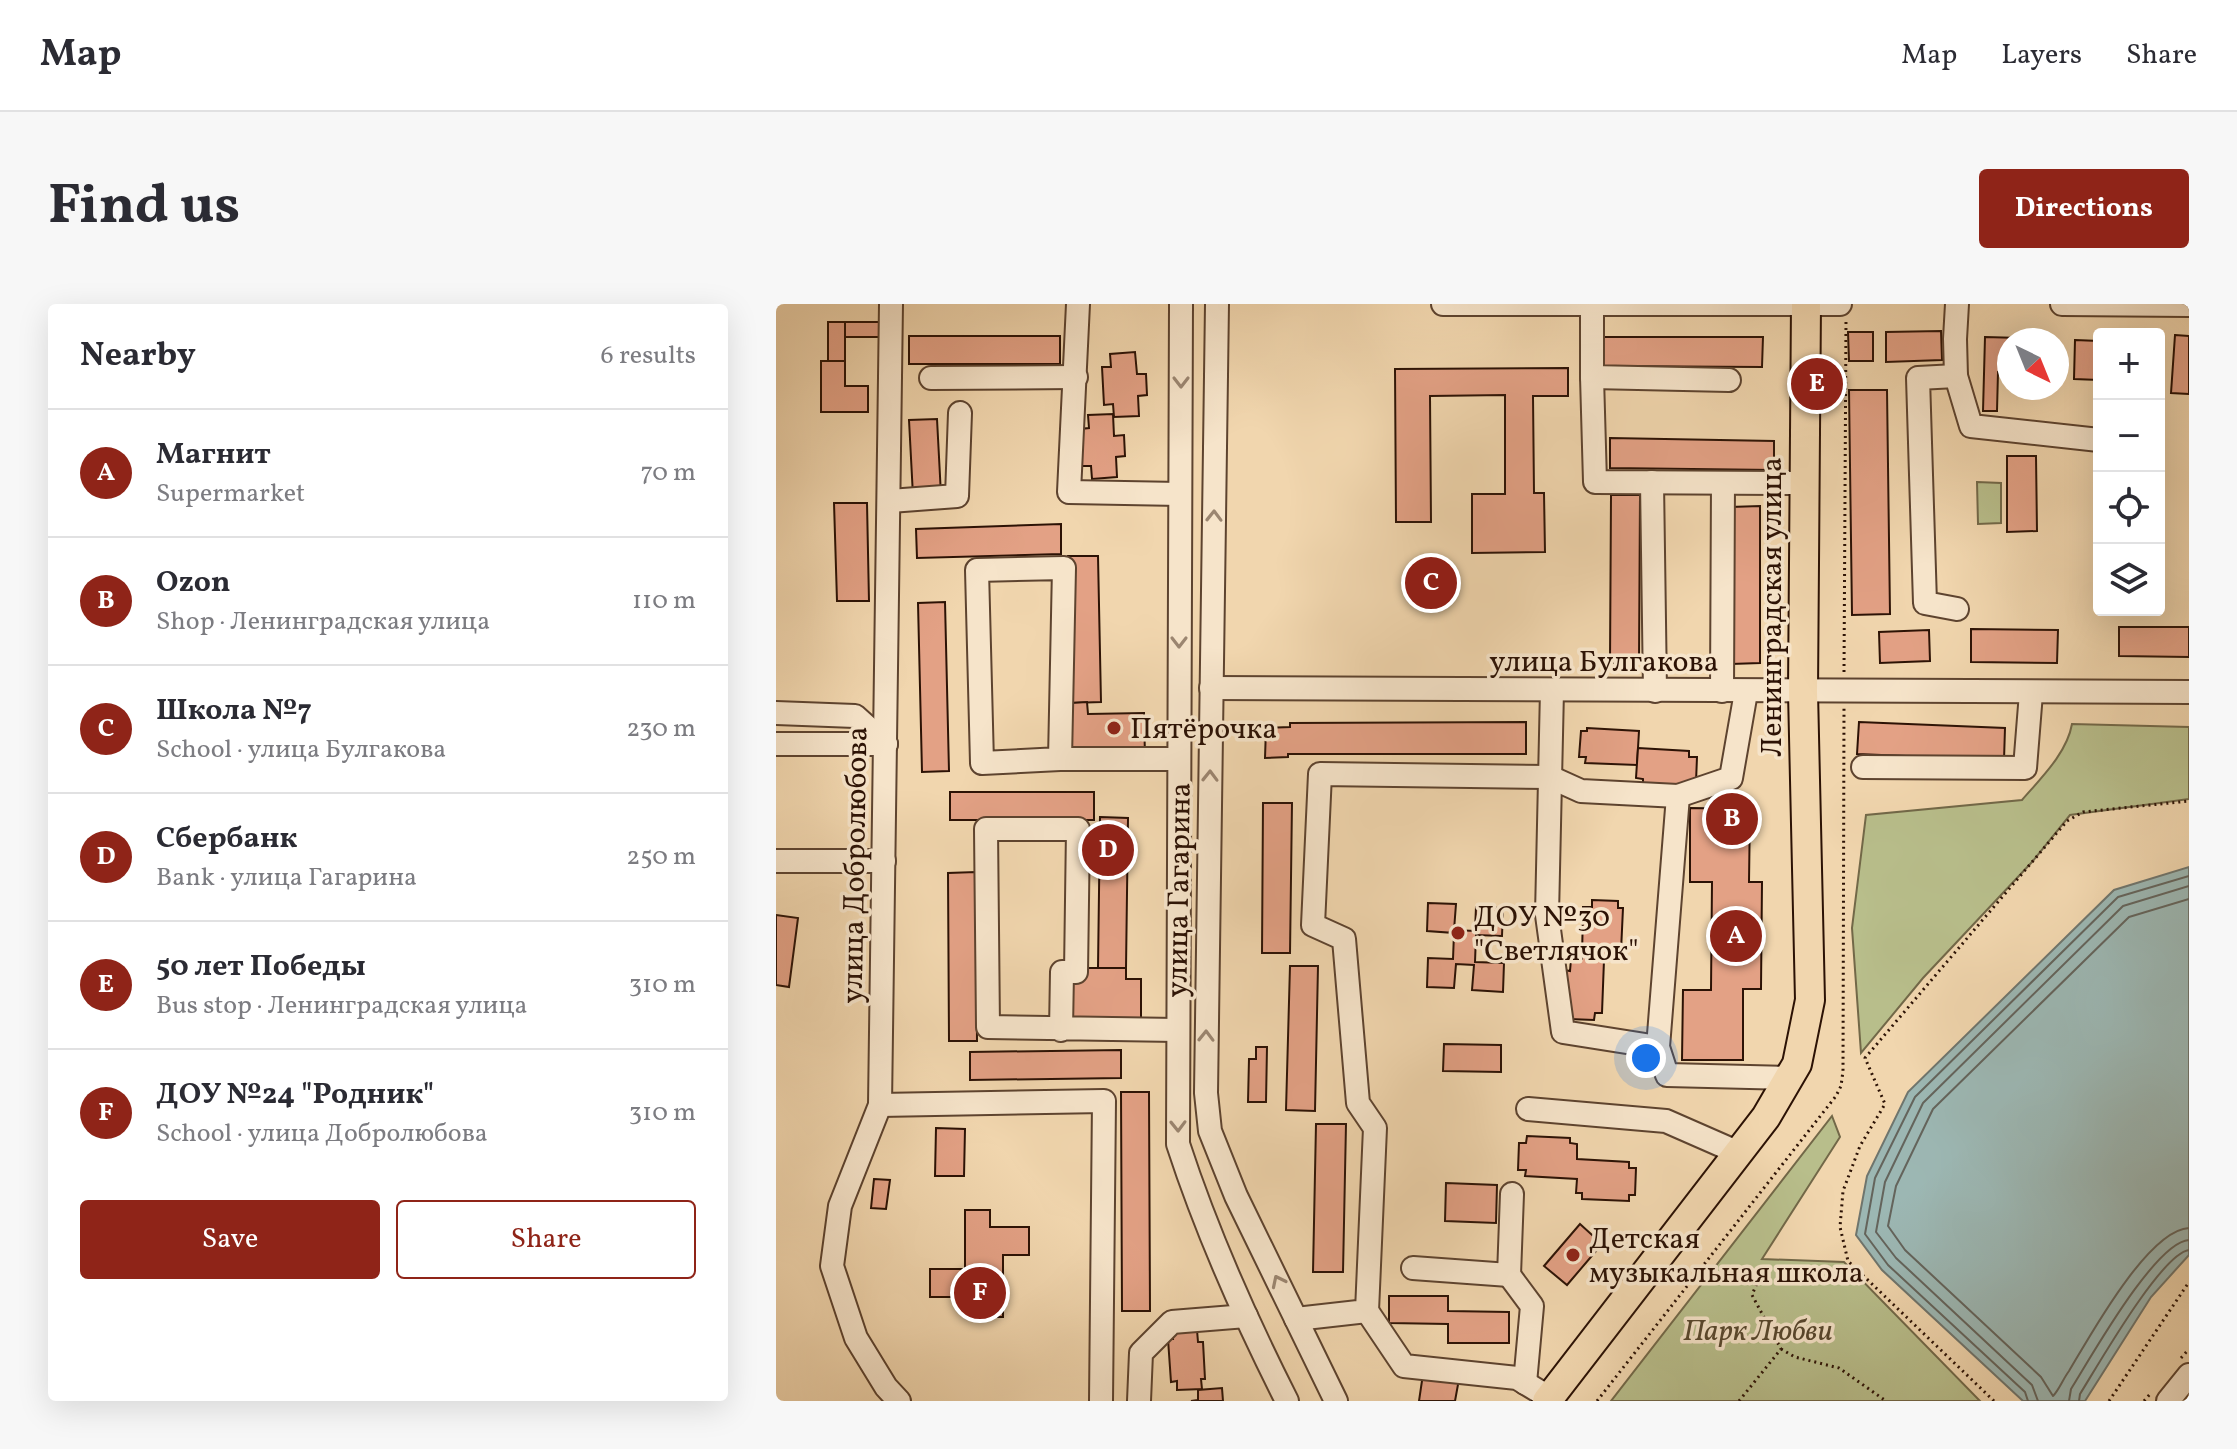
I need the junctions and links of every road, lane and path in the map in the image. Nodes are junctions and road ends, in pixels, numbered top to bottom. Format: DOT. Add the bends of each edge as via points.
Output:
graph roads {
  1 [pos="891,304"];
  2 [pos="1078,304"];
  3 [pos="1181,304"];
  4 [pos="1217,304"];
  5 [pos="1443,304"];
  6 [pos="1806,304"];
  7 [pos="1840,304"];
  8 [pos="1957,304"];
  9 [pos="2062,304"];
  10 [pos="2189,305"];
  11 [pos="1592,306"];
  12 [pos="1956,376"];
  13 [pos="1076,377"];
  14 [pos="1592,377"];
  15 [pos="931,378"];
  16 [pos="1729,380"];
  17 [pos="960,413"];
  18 [pos="2093,439"];
  19 [pos="1652,482"];
  20 [pos="1723,483"];
  21 [pos="1804,483"];
  22 [pos="1180,494"];
  23 [pos="890,501"];
  24 [pos="1957,609"];
  25 [pos="1211,688"];
  26 [pos="1552,690"];
  27 [pos="1655,691"];
  28 [pos="1722,691"];
  29 [pos="1746,692"];
  30 [pos="1803,692"];
  31 [pos="2189,692"];
  32 [pos="2031,693"];
  33 [pos="776,713"];
  34 [pos="776,744"];
  35 [pos="886,744"];
  36 [pos="1060,759"];
  37 [pos="1179,759"];
  38 [pos="1863,767"];
  39 [pos="1550,777"];
  40 [pos="1678,796"];
  41 [pos="2189,801"];
  42 [pos="776,861"];
  43 [pos="884,861"];
  44 [pos="1061,1030"];
  45 [pos="1177,1030"];
  46 [pos="1658,1047"];
  47 [pos="1789,1078"];
  48 [pos="880,1105"];
  49 [pos="1528,1109"];
  50 [pos="1739,1153"];
  51 [pos="1512,1194"];
  52 [pos="1413,1268"];
  53 [pos="1762,1271"];
  54 [pos="1509,1275"];
  55 [pos="2189,1282"];
  56 [pos="2187,1288"];
  57 [pos="1367,1311"];
  58 [pos="1246,1316"];
  59 [pos="1296,1319"];
  60 [pos="1781,1349"];
  61 [pos="2189,1375"];
  62 [pos="1525,1383"];
  63 [pos="1548,1400"];
  64 [pos="899,1401"];
  65 [pos="1101,1401"];
  66 [pos="1139,1401"];
  67 [pos="1287,1401"];
  68 [pos="1336,1401"];
  69 [pos="1739,1401"];
  70 [pos="1886,1401"];
  71 [pos="1994,1401"];
  72 [pos="2109,1401"];
  73 [pos="2168,1401"];
  1 -- 23 [label="street, улица Добролюбова"];
  2 -- 13 [label="street"];
  3 -- 22 [label="street, улица Гагарина, one-way"];
  25 -- 4 [label="street, улица Гагарина, one-way"];
  5 -- 11 [label="street"];
  6 -- 7 [label="street"];
  6 -- 11 [label="street"];
  6 -- 21 [label="main road, Ленинградская улица"];
  8 -- 12 [label="street"];
  9 -- 10 [label="street"];
  11 -- 14 [label="street"];
  12 -- 18 [label="street" via="1971,426"];
  12 -- 24 [label="street" via="1918,378 1925,603"];
  13 -- 15 [label="street"];
  13 -- 22 [label="street" via="1069,492"];
  14 -- 16 [label="street"];
  14 -- 19 [label="street" via="1595,482"];
  17 -- 23 [label="street" via="957,496"];
  19 -- 20 [label="street"];
  19 -- 27 [label="street"];
  20 -- 21 [label="street"];
  20 -- 28 [label="street"];
  21 -- 30 [label="main road, Ленинградская улица"];
  22 -- 37 [label="street, улица Гагарина, one-way"];
  23 -- 35 [label="street, улица Добролюбова"];
  25 -- 26 [label="street, улица Булгакова"];
  59 -- 25 [label="street, улица Гагарина, one-way" via="1210,1131 1206,1093"];
  26 -- 27 [label="street, улица Булгакова"];
  26 -- 39 [label="street"];
  27 -- 28 [label="street, улица Булгакова"];
  28 -- 29 [label="street, улица Булгакова"];
  29 -- 30 [label="street, улица Булгакова"];
  29 -- 40 [label="street" via="1731,778"];
  30 -- 32 [label="street, улица Булгакова"];
  30 -- 47 [label="main road, Ленинградская улица" via="1810,1000 1797,1064"];
  31 -- 32 [label="street, улица Булгакова"];
  32 -- 38 [label="street" via="2025,768"];
  33 -- 35 [label="street" via="855,716"];
  34 -- 35 [label="street"];
  35 -- 43 [label="street, улица Добролюбова"];
  36 -- 36 [label="street" via="1064,568 977,570 982,763"];
  36 -- 37 [label="street"];
  37 -- 45 [label="street, улица Гагарина"];
  39 -- 40 [label="street" via="1581,791"];
  39 -- 46 [label="street" via="1547,915 1563,1032"];
  39 -- 57 [label="street" via="1320,774 1313,925 1344,939 1358,1103 1375,1128"];
  40 -- 46 [label="street"];
  41 -- 71 [label="path" via="2083,812 2067,821 1865,1058 1885,1104 1860,1146 1843,1191 1840,1227 1848,1261"];
  42 -- 43 [label="street"];
  43 -- 48 [label="street, улица Добролюбова"];
  44 -- 44 [label="street" via="1062,972 1076,972 1078,829 986,829 988,1027"];
  44 -- 45 [label="street"];
  45 -- 58 [label="street, улица Гагарина, one-way" via="1178,1144 1198,1206"];
  46 -- 47 [label="street" via="1667,1075"];
  47 -- 50 [label="main road, Ленинградская улица"];
  48 -- 64 [label="street, улица Добролюбова" via="840,1206 832,1266 856,1338"];
  48 -- 65 [label="street" via="1104,1101"];
  49 -- 50 [label="street" via="1666,1121"];
  50 -- 63 [label="main road, Ленинградская улица"];
  51 -- 54 [label="street"];
  52 -- 54 [label="street"];
  53 -- 60 [label="path" via="1752,1295"];
  54 -- 62 [label="street" via="1532,1306"];
  55 -- 56 [label="path"];
  56 -- 72 [label="path"];
  57 -- 59 [label="street"];
  57 -- 62 [label="street" via="1404,1366"];
  58 -- 66 [label="street" via="1172,1322 1141,1353"];
  58 -- 67 [label="street, улица Гагарина"];
  59 -- 68 [label="street, улица Гагарина"];
  60 -- 69 [label="path"];
  60 -- 70 [label="path" via="1839,1368"];
  61 -- 73 [label="street"];
  62 -- 63 [label="street"];
}
